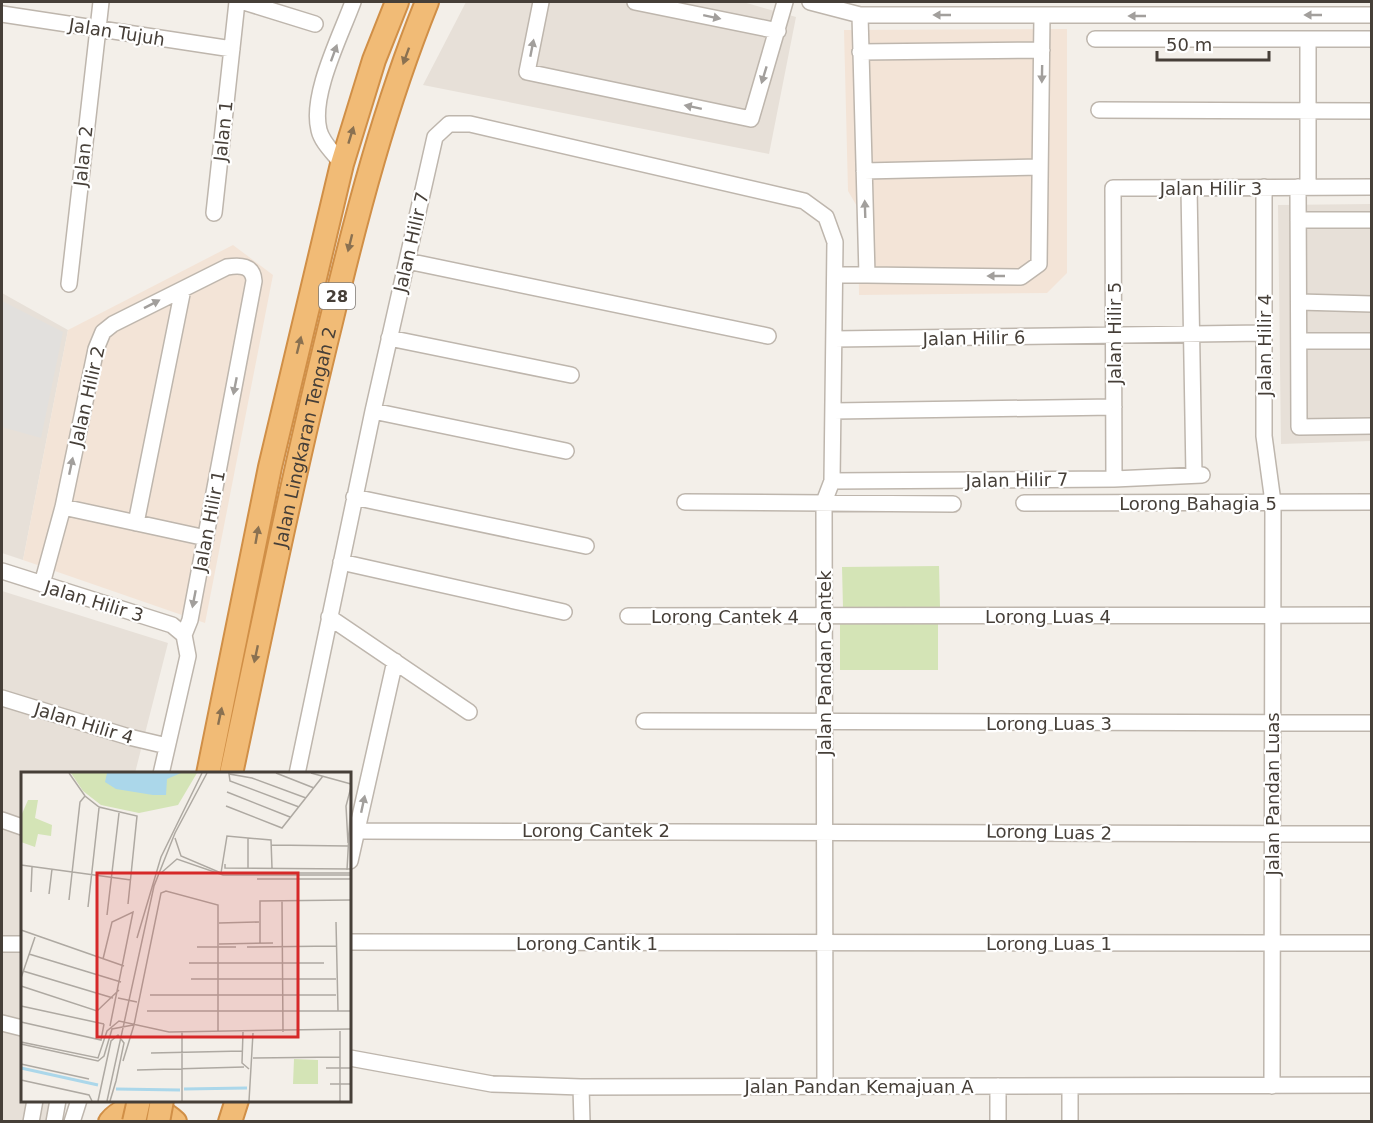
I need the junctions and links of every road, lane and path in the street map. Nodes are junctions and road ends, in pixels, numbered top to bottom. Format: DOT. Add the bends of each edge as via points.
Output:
graph roads {
  1 [pos="101,2"];
  2 [pos="237,2"];
  3 [pos="244,2"];
  4 [pos="353,2"];
  5 [pos="397,2"];
  6 [pos="434,2"];
  7 [pos="541,2"];
  8 [pos="635,2"];
  9 [pos="785,2"];
  10 [pos="810,2"];
  11 [pos="1195,9"];
  12 [pos="423,11"];
  13 [pos="2,14"];
  14 [pos="860,15"];
  15 [pos="1371,15"];
  16 [pos="1042,16"];
  17 [pos="315,24"];
  18 [pos="98,29"];
  19 [pos="778,31"];
  20 [pos="1095,39"];
  21 [pos="1308,39"];
  22 [pos="1371,39"];
  23 [pos="232,49"];
  24 [pos="1042,50"];
  25 [pos="860,52"];
  26 [pos="1099,110"];
  27 [pos="1308,111"];
  28 [pos="1371,111"];
  29 [pos="342,164"];
  30 [pos="1040,167"];
  31 [pos="864,171"];
  32 [pos="1264,187"];
  33 [pos="1303,187"];
  34 [pos="1371,187"];
  35 [pos="1113,188"];
  36 [pos="1189,188"];
  37 [pos="214,213"];
  38 [pos="1299,220"];
  39 [pos="1371,220"];
  40 [pos="835,242"];
  41 [pos="407,261"];
  42 [pos="250,268"];
  43 [pos="835,275"];
  44 [pos="867,275"];
  45 [pos="69,284"];
  46 [pos="183,289"];
  47 [pos="1299,302"];
  48 [pos="1371,304"];
  49 [pos="1264,333"];
  50 [pos="1191,335"];
  51 [pos="768,336"];
  52 [pos="1114,336"];
  53 [pos="389,338"];
  54 [pos="834,339"];
  55 [pos="1299,341"];
  56 [pos="1371,341"];
  57 [pos="571,375"];
  58 [pos="1114,407"];
  59 [pos="373,411"];
  60 [pos="834,411"];
  61 [pos="1371,426"];
  62 [pos="566,451"];
  63 [pos="1114,479"];
  64 [pos="832,481"];
  65 [pos="354,497"];
  66 [pos="685,502"];
  67 [pos="824,502"];
  68 [pos="1273,502"];
  69 [pos="1371,502"];
  70 [pos="1024,503"];
  71 [pos="952,504"];
  72 [pos="63,507"];
  73 [pos="136,523"];
  74 [pos="206,538"];
  75 [pos="586,546"];
  76 [pos="341,562"];
  77 [pos="2,571"];
  78 [pos="42,584"];
  79 [pos="257,595"];
  80 [pos="564,612"];
  81 [pos="823,615"];
  82 [pos="1371,615"];
  83 [pos="628,616"];
  84 [pos="1273,616"];
  85 [pos="329,617"];
  86 [pos="184,636"];
  87 [pos="395,661"];
  88 [pos="2,698"];
  89 [pos="469,712"];
  90 [pos="644,721"];
  91 [pos="825,722"];
  92 [pos="1273,723"];
  93 [pos="1371,723"];
  94 [pos="167,746"];
  95 [pos="161,772"];
  96 [pos="209,772"];
  97 [pos="231,772"];
  98 [pos="297,772"];
  99 [pos="2,820"];
  100 [pos="21,826"];
  101 [pos="826,830"];
  102 [pos="365,831"];
  103 [pos="1371,834"];
  104 [pos="1272,835"];
  105 [pos="351,857"];
  106 [pos="351,942"];
  107 [pos="825,943"];
  108 [pos="1371,943"];
  109 [pos="2,944"];
  110 [pos="21,944"];
  111 [pos="1272,944"];
  112 [pos="2,1023"];
  113 [pos="21,1028"];
  114 [pos="351,1058"];
  115 [pos="1371,1085"];
  116 [pos="825,1086"];
  117 [pos="998,1086"];
  118 [pos="1070,1086"];
  119 [pos="1272,1086"];
  120 [pos="581,1087"];
  121 [pos="35,1102"];
  122 [pos="58,1102"];
  123 [pos="79,1102"];
  124 [pos="139,1102"];
  125 [pos="162,1102"];
  126 [pos="30,1122"];
  127 [pos="54,1122"];
  128 [pos="72,1122"];
  129 [pos="110,1122"];
  130 [pos="134,1122"];
  131 [pos="158,1122"];
  132 [pos="175,1122"];
  133 [pos="582,1122"];
  134 [pos="998,1122"];
  135 [pos="1070,1122"];
  1 -- 18 [label="street, Jalan 2"];
  2 -- 23 [label="street, Jalan 1"];
  3 -- 17 [label="street"];
  29 -- 4 [label="street, one-way" via="324,142 318,116 322,87"];
  29 -- 5 [label="highway, Jalan Lingkaran Tengah 2 / 28, one-way" via="374,60"];
  6 -- 12 [label="street"];
  19 -- 7 [label="street, one-way" via="751,119 527,72"];
  8 -- 19 [label="street, one-way"];
  9 -- 19 [label="street"];
  10 -- 14 [label="street"];
  15 -- 11 [label="street, one-way"];
  11 -- 16 [label="street, one-way"];
  12 -- 79 [label="highway, Jalan Lingkaran Tengah 2 / 28, one-way" via="393,90 357,216 294,470"];
  13 -- 18 [label="street, Jalan Tujuh"];
  16 -- 14 [label="street, one-way"];
  14 -- 25 [label="street"];
  16 -- 24 [label="street"];
  18 -- 23 [label="street, Jalan Tujuh"];
  18 -- 45 [label="street, Jalan 2"];
  20 -- 21 [label="street"];
  21 -- 22 [label="street"];
  21 -- 27 [label="street"];
  23 -- 37 [label="street, Jalan 1"];
  24 -- 25 [label="street"];
  24 -- 30 [label="street, one-way"];
  25 -- 31 [label="street"];
  26 -- 27 [label="street"];
  27 -- 28 [label="street"];
  27 -- 33 [label="street"];
  79 -- 29 [label="highway, Jalan Lingkaran Tengah 2 / 28, one-way" via="270,467"];
  30 -- 31 [label="street"];
  30 -- 44 [label="street, one-way" via="1039,264 1021,277"];
  44 -- 31 [label="street, one-way"];
  32 -- 33 [label="street, Jalan Hilir 3"];
  32 -- 36 [label="street, Jalan Hilir 3"];
  32 -- 49 [label="street, Jalan Hilir 4"];
  33 -- 34 [label="street, Jalan Hilir 3"];
  33 -- 38 [label="street"];
  35 -- 36 [label="street, Jalan Hilir 3"];
  35 -- 52 [label="street, Jalan Hilir 5"];
  36 -- 50 [label="street"];
  38 -- 39 [label="street"];
  38 -- 47 [label="street"];
  40 -- 41 [label="street, Jalan Hilir 7" via="826,217 804,201 471,124 449,124 435,137"];
  40 -- 43 [label="street, Jalan Pandan Cantek"];
  41 -- 51 [label="street"];
  41 -- 53 [label="street, Jalan Hilir 7"];
  42 -- 46 [label="street, Jalan Hilir 2" via="227,267"];
  42 -- 74 [label="street, Jalan Hilir 1, one-way" via="254,281"];
  43 -- 44 [label="street"];
  43 -- 54 [label="street, Jalan Pandan Cantek"];
  72 -- 46 [label="street, Jalan Hilir 2, one-way" via="96,349 103,332"];
  46 -- 73 [label="street"];
  47 -- 48 [label="street"];
  47 -- 55 [label="street"];
  49 -- 50 [label="street, Jalan Hilir 6"];
  49 -- 68 [label="street, Jalan Hilir 4" via="1264,436"];
  50 -- 52 [label="street, Jalan Hilir 6"];
  50 -- 63 [label="street, Jalan Hilir 7" via="1198,475"];
  52 -- 54 [label="street, Jalan Hilir 6"];
  52 -- 58 [label="street, Jalan Hilir 5"];
  53 -- 57 [label="street"];
  53 -- 59 [label="street, Jalan Hilir 7"];
  54 -- 60 [label="street, Jalan Pandan Cantek"];
  55 -- 56 [label="street"];
  55 -- 61 [label="street" via="1299,427"];
  58 -- 60 [label="street"];
  58 -- 63 [label="street, Jalan Hilir 5"];
  59 -- 62 [label="street"];
  59 -- 65 [label="street, Jalan Hilir 7"];
  60 -- 64 [label="street, Jalan Pandan Cantek"];
  63 -- 64 [label="street, Jalan Hilir 7"];
  64 -- 67 [label="street, Jalan Pandan Cantek"];
  65 -- 75 [label="street"];
  65 -- 76 [label="street, Jalan Hilir 7"];
  66 -- 67 [label="street"];
  67 -- 71 [label="street"];
  67 -- 81 [label="street, Jalan Pandan Cantek"];
  68 -- 69 [label="street, Lorong Bahagia 5"];
  68 -- 70 [label="street, Lorong Bahagia 5"];
  68 -- 84 [label="street, Jalan Pandan Luas"];
  72 -- 73 [label="street"];
  72 -- 78 [label="street, Jalan Hilir 2"];
  73 -- 74 [label="street"];
  74 -- 86 [label="street, Jalan Hilir 1, one-way"];
  76 -- 80 [label="street"];
  76 -- 85 [label="street, Jalan Hilir 7"];
  77 -- 78 [label="street, Jalan Hilir 3"];
  78 -- 86 [label="street, Jalan Hilir 3" via="172,625"];
  96 -- 79 [label="highway, Jalan Lingkaran Tengah 2 / 28, one-way"];
  79 -- 97 [label="highway, Jalan Lingkaran Tengah 2 / 28, one-way"];
  81 -- 83 [label="street, Lorong Cantek 4"];
  81 -- 84 [label="street, Lorong Luas 4"];
  81 -- 91 [label="street, Jalan Pandan Cantek"];
  82 -- 84 [label="street, Lorong Luas 4"];
  84 -- 92 [label="street, Jalan Pandan Luas"];
  85 -- 87 [label="street"];
  85 -- 98 [label="street, Jalan Hilir 7"];
  86 -- 94 [label="street, Jalan Hilir 1" via="188,656"];
  87 -- 89 [label="street"];
  105 -- 87 [label="street, one-way"];
  88 -- 94 [label="street, Jalan Hilir 4"];
  90 -- 91 [label="street, Lorong Luas 3"];
  91 -- 92 [label="street, Lorong Luas 3"];
  91 -- 101 [label="street, Jalan Pandan Cantek"];
  92 -- 93 [label="street, Lorong Luas 3"];
  92 -- 104 [label="street, Jalan Pandan Luas"];
  94 -- 95 [label="street, Jalan Hilir 1"];
  99 -- 100 [label="street"];
  101 -- 102 [label="street, Lorong Cantek 2"];
  101 -- 104 [label="street, Lorong Luas 2"];
  101 -- 107 [label="street, Jalan Pandan Cantek"];
  103 -- 104 [label="street, Lorong Luas 2"];
  104 -- 111 [label="street, Jalan Pandan Luas"];
  106 -- 107 [label="street, Lorong Cantik 1"];
  107 -- 111 [label="street, Lorong Luas 1"];
  107 -- 116 [label="street, Jalan Pandan Cantek"];
  108 -- 111 [label="street, Lorong Luas 1"];
  109 -- 110 [label="street"];
  111 -- 119 [label="street, Jalan Pandan Luas"];
  112 -- 113 [label="street"];
  114 -- 120 [label="street, Jalan Pandan Kemajuan A" via="492,1084"];
  115 -- 119 [label="street, Jalan Pandan Kemajuan A"];
  116 -- 117 [label="street, Jalan Pandan Kemajuan A"];
  116 -- 120 [label="street, Jalan Pandan Kemajuan A"];
  117 -- 118 [label="street, Jalan Pandan Kemajuan A"];
  117 -- 134 [label="street"];
  118 -- 119 [label="street, Jalan Pandan Kemajuan A"];
  118 -- 135 [label="street"];
  120 -- 133 [label="street"];
  121 -- 126 [label="street"];
  122 -- 127 [label="street"];
  123 -- 128 [label="street"];
  124 -- 130 [label="highway, bridge"];
  125 -- 131 [label="highway, bridge"];
  129 -- 132 [label="highway" via="128,1109 145,1108 158,1110"];
}
